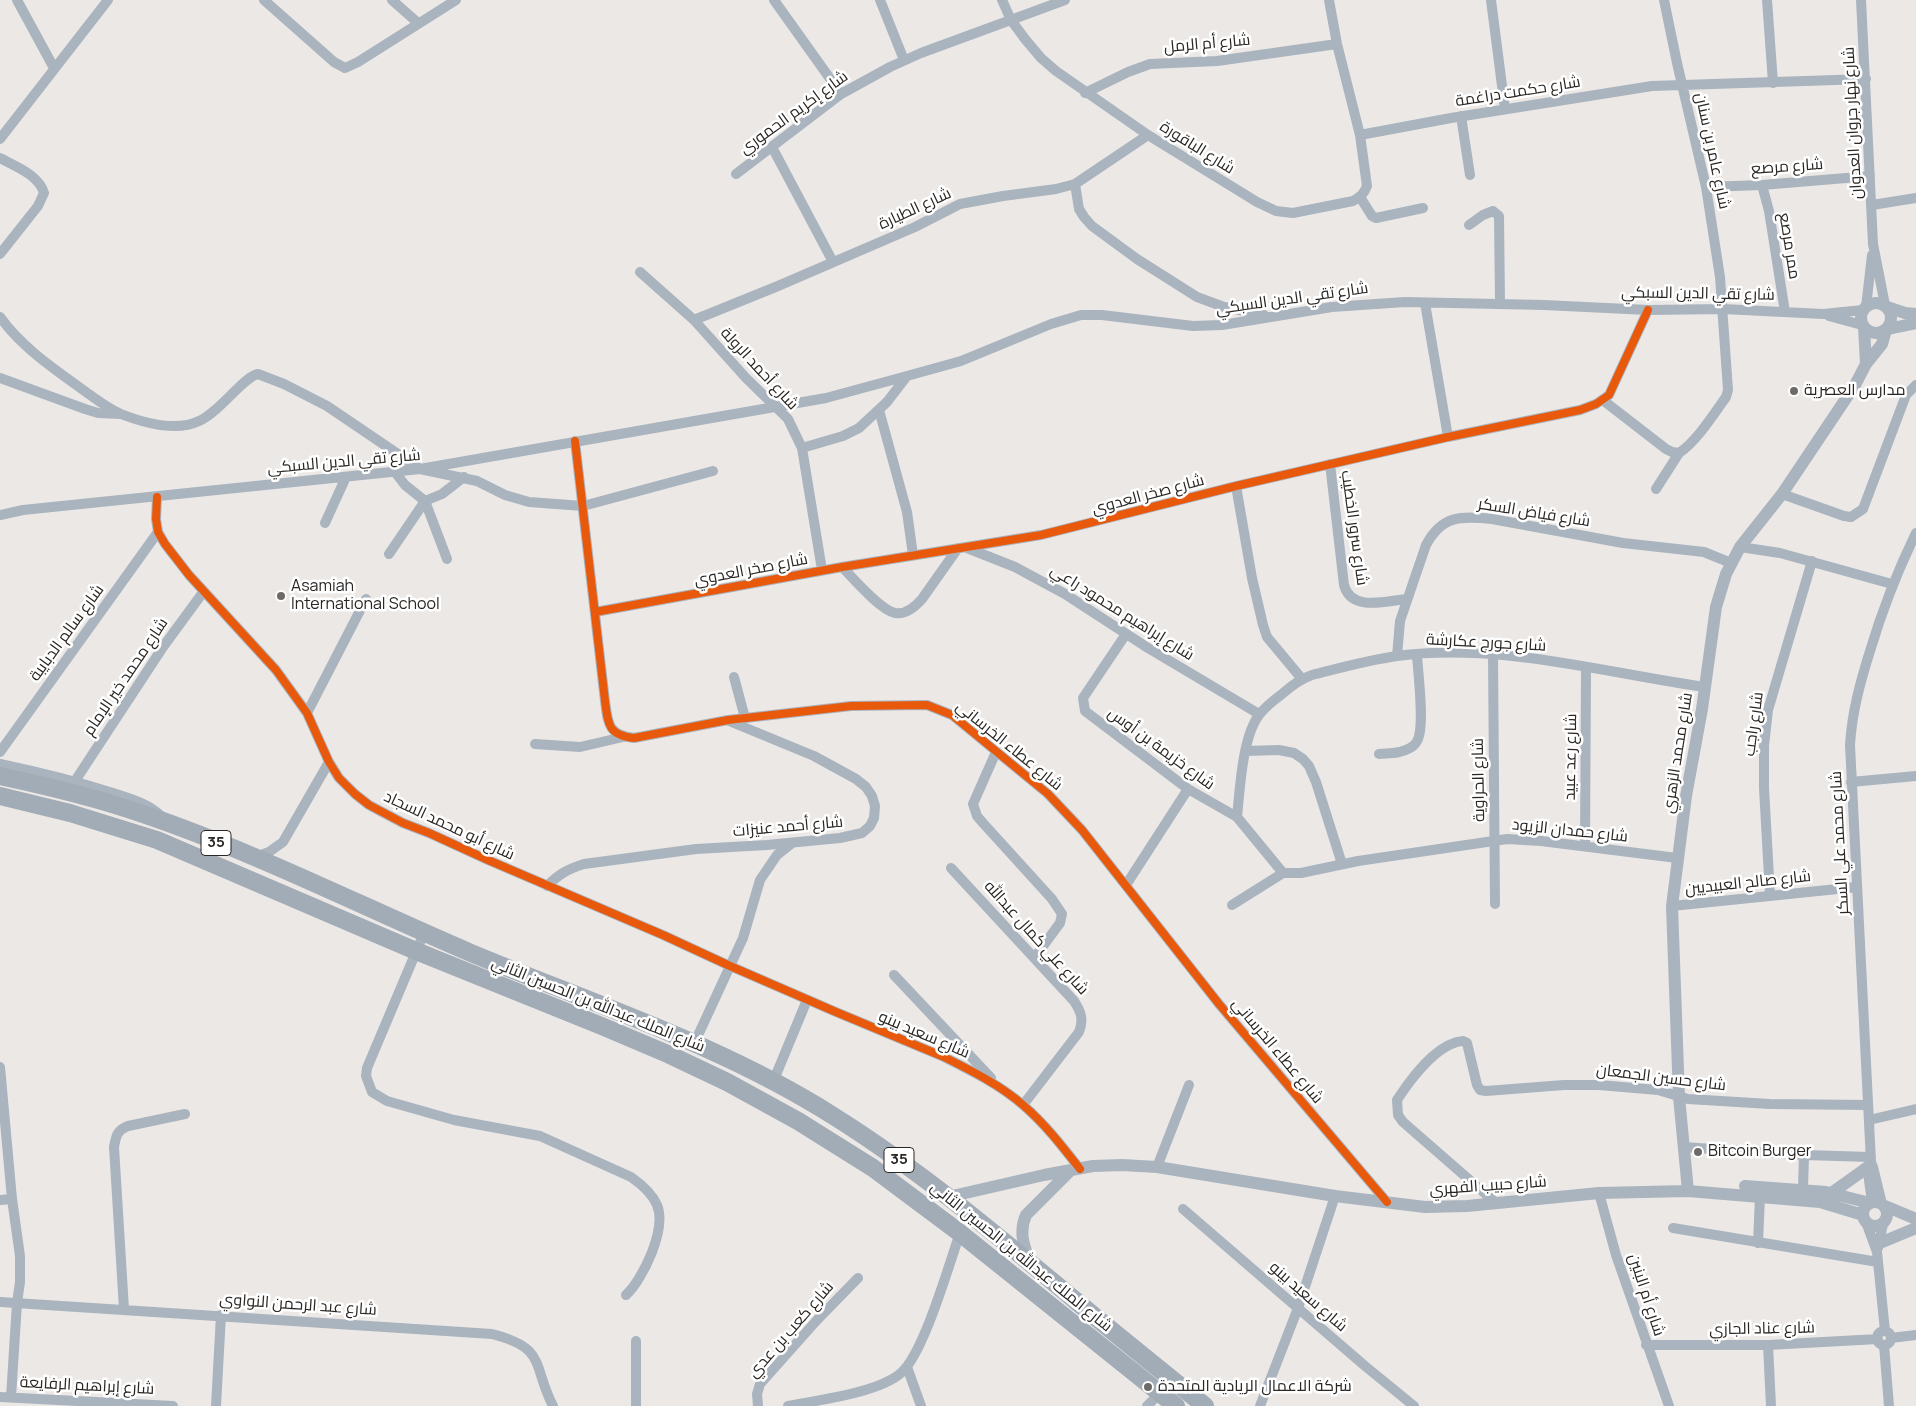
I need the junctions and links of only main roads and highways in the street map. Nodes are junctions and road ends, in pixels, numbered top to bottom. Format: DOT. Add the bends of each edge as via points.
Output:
graph roads {
  1 [pos="0,776"];
  2 [pos="0,796"];
  3 [pos="1153,1400"];
  4 [pos="1176,1406"];
  5 [pos="1205,1406"];
  1 -- 5 [label="highway, شارع الملك عبدالله بن الحسين الثاني / 35" via="76,793 166,823 550,986 653,1025 773,1082 839,1120 906,1165"];
  2 -- 3 [label="highway, شارع الملك عبدالله بن الحسين الثاني / 35" via="70,813 157,840 604,1027 727,1082 873,1168 960,1233"];
  3 -- 4 [label="highway, شارع الملك عبدالله بن الحسين الثاني / 35"];
}
